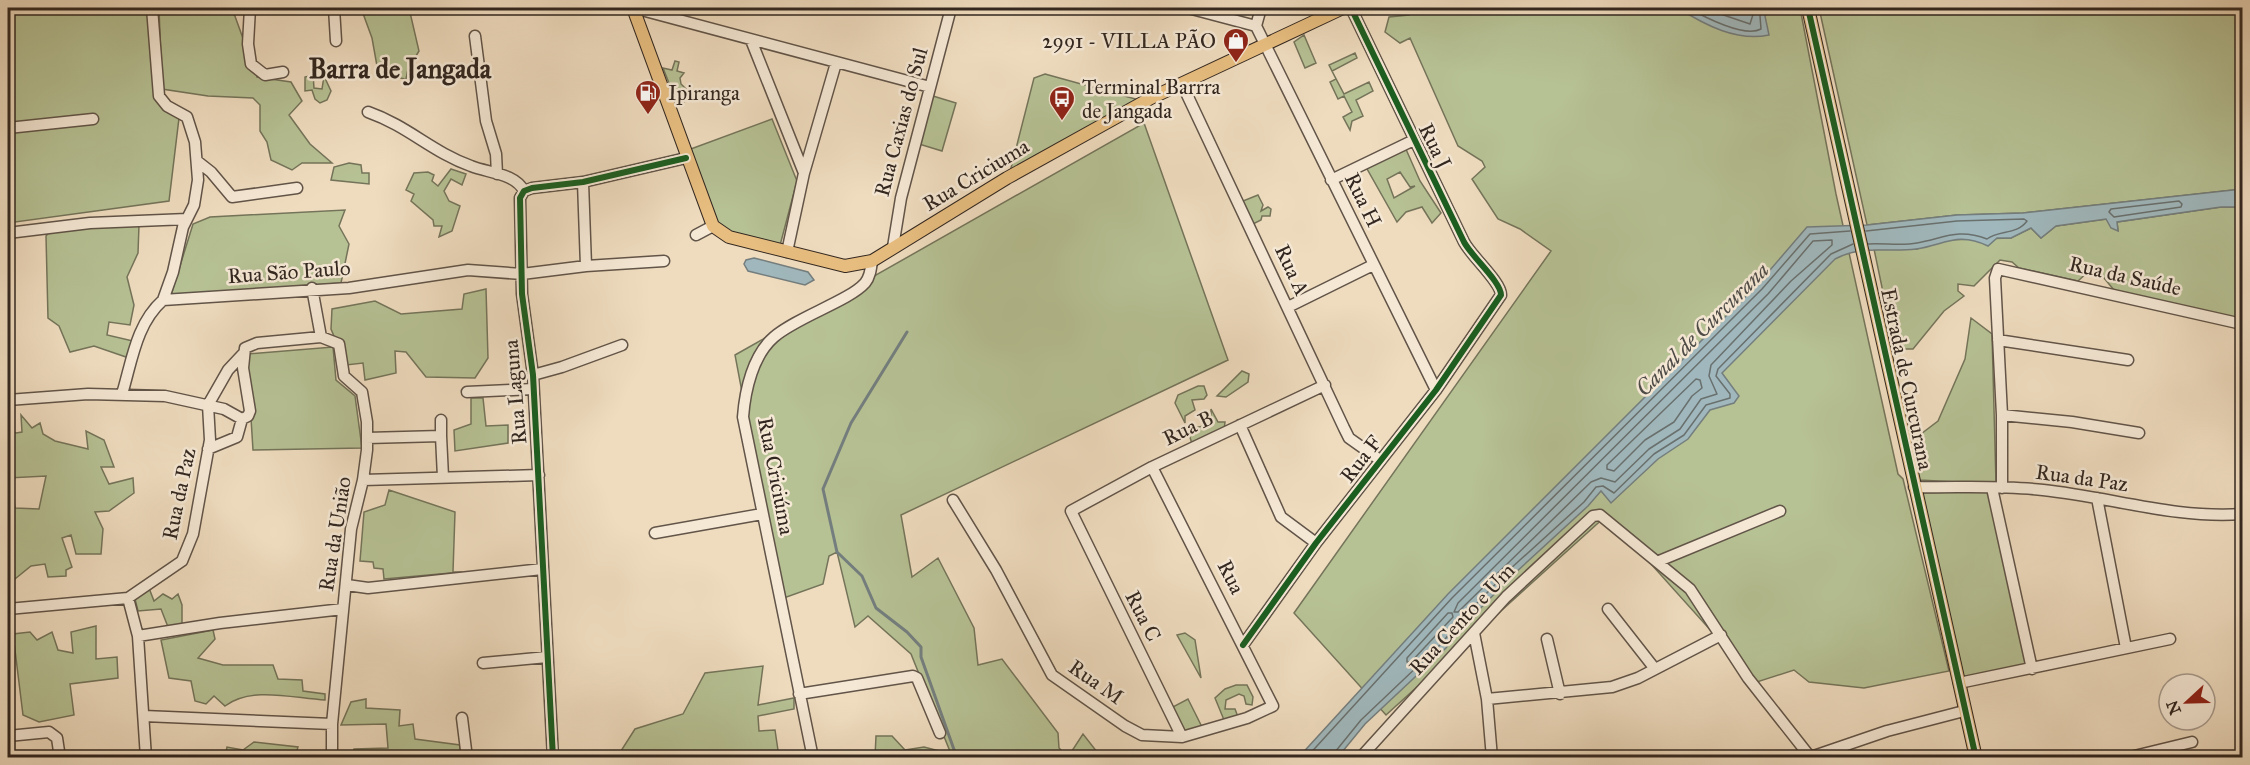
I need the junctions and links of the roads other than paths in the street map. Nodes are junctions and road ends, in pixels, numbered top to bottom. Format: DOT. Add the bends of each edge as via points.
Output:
graph roads {
  1 [pos="152,8"];
  2 [pos="250,8"];
  3 [pos="334,8"];
  4 [pos="634,8"];
  5 [pos="951,8"];
  6 [pos="1188,8"];
  7 [pos="1261,8"];
  8 [pos="1344,8"];
  9 [pos="1351,8"];
  10 [pos="1808,8"];
  11 [pos="1256,26"];
  12 [pos="475,36"];
  13 [pos="751,40"];
  14 [pos="336,41"];
  15 [pos="1264,43"];
  16 [pos="836,63"];
  17 [pos="283,72"];
  18 [pos="1182,84"];
  19 [pos="930,87"];
  20 [pos="368,112"];
  21 [pos="93,119"];
  22 [pos="8,128"];
  23 [pos="1414,140"];
  24 [pos="686,158"];
  25 [pos="197,161"];
  26 [pos="804,173"];
  27 [pos="496,174"];
  28 [pos="1331,180"];
  29 [pos="583,182"];
  30 [pos="297,188"];
  31 [pos="524,191"];
  32 [pos="187,219"];
  33 [pos="712,226"];
  34 [pos="8,233"];
  35 [pos="696,234"];
  36 [pos="893,247"];
  37 [pos="787,252"];
  38 [pos="664,261"];
  39 [pos="872,261"];
  40 [pos="1373,265"];
  41 [pos="586,266"];
  42 [pos="522,274"];
  43 [pos="312,288"];
  44 [pos="1502,291"];
  45 [pos="162,300"];
  46 [pos="1288,307"];
  47 [pos="2242,324"];
  48 [pos="321,337"];
  49 [pos="1998,340"];
  50 [pos="622,345"];
  51 [pos="243,354"];
  52 [pos="2128,360"];
  53 [pos="533,375"];
  54 [pos="1325,385"];
  55 [pos="533,389"];
  56 [pos="1436,390"];
  57 [pos="467,392"];
  58 [pos="122,394"];
  59 [pos="8,399"];
  60 [pos="208,405"];
  61 [pos="2002,416"];
  62 [pos="242,419"];
  63 [pos="441,420"];
  64 [pos="1239,424"];
  65 [pos="2139,434"];
  66 [pos="441,436"];
  67 [pos="368,438"];
  68 [pos="208,449"];
  69 [pos="1380,460"];
  70 [pos="1152,467"];
  71 [pos="539,475"];
  72 [pos="443,477"];
  73 [pos="363,480"];
  74 [pos="1914,487"];
  75 [pos="1997,488"];
  76 [pos="2097,498"];
  77 [pos="953,500"];
  78 [pos="1071,511"];
  79 [pos="1780,511"];
  80 [pos="762,514"];
  81 [pos="2242,514"];
  82 [pos="655,533"];
  83 [pos="1316,543"];
  84 [pos="1659,561"];
  85 [pos="542,569"];
  86 [pos="347,585"];
  87 [pos="128,598"];
  88 [pos="8,609"];
  89 [pos="343,609"];
  90 [pos="1608,609"];
  91 [pos="1474,633"];
  92 [pos="1721,635"];
  93 [pos="138,636"];
  94 [pos="1547,639"];
  95 [pos="2170,639"];
  96 [pos="1243,645"];
  97 [pos="2126,648"];
  98 [pos="547,657"];
  99 [pos="483,663"];
  100 [pos="1655,669"];
  101 [pos="2032,669"];
  102 [pos="1959,683"];
  103 [pos="799,694"];
  104 [pos="1560,694"];
  105 [pos="1487,699"];
  106 [pos="1273,706"];
  107 [pos="1964,711"];
  108 [pos="144,716"];
  109 [pos="462,718"];
  110 [pos="332,724"];
  111 [pos="940,733"];
  112 [pos="8,736"];
  113 [pos="1182,737"];
  114 [pos="2192,742"];
  115 [pos="815,757"];
  116 [pos="1810,757"];
  117 [pos="60,758"];
  118 [pos="146,758"];
  119 [pos="332,758"];
  120 [pos="467,758"];
  121 [pos="553,758"];
  122 [pos="835,758"];
  123 [pos="1360,758"];
  124 [pos="1492,758"];
  125 [pos="1976,758"];
  126 [pos="2126,758"];
  1 -- 25 [label="street" via="157,90 167,106 187,117"];
  2 -- 17 [label="street" via="251,64 265,75"];
  3 -- 14 [label="street"];
  4 -- 13 [label="street"];
  4 -- 24 [label="main road"];
  5 -- 19 [label="street, Rua Caxias do Sul"];
  6 -- 11 [label="street"];
  7 -- 11 [label="street"];
  8 -- 15 [label="main road, Rua Criciuma"];
  9 -- 23 [label="street, Rua J"];
  10 -- 74 [label="main road, Estrada de Curcurana"];
  11 -- 15 [label="street, Rua H"];
  12 -- 27 [label="street" via="486,121 496,154"];
  13 -- 16 [label="street"];
  13 -- 26 [label="street"];
  15 -- 18 [label="main road, Rua Criciuma"];
  15 -- 28 [label="street, Rua H"];
  16 -- 19 [label="street"];
  16 -- 26 [label="street"];
  18 -- 36 [label="main road, Rua Criciuma" via="1007,178"];
  18 -- 46 [label="street, Rua A"];
  19 -- 36 [label="street, Rua Caxias do Sul" via="901,198"];
  20 -- 27 [label="street" via="401,125 434,149"];
  21 -- 22 [label="street"];
  23 -- 28 [label="street"];
  23 -- 44 [label="street, Rua J" via="1471,254"];
  24 -- 29 [label="street"];
  24 -- 33 [label="main road"];
  25 -- 30 [label="street" via="232,197"];
  25 -- 32 [label="street" via="194,205"];
  26 -- 37 [label="street"];
  27 -- 31 [label="street" via="520,184"];
  28 -- 40 [label="street, Rua H"];
  29 -- 31 [label="street"];
  29 -- 41 [label="street"];
  31 -- 42 [label="street, Rua Laguna" via="519,208"];
  32 -- 34 [label="street" via="90,223"];
  32 -- 45 [label="street"];
  33 -- 35 [label="street"];
  33 -- 37 [label="main road, Rua Criciuma" via="729,237"];
  36 -- 39 [label="main road, Rua Criciuma"];
  37 -- 39 [label="main road, Rua Criciuma" via="845,266"];
  38 -- 41 [label="street, Rua São Paulo"];
  39 -- 80 [label="street, Rua Criciúma" via="867,281 859,289 774,337 762,351 751,375 743,417"];
  40 -- 46 [label="street"];
  40 -- 56 [label="street, Rua H"];
  41 -- 42 [label="street, Rua São Paulo"];
  42 -- 43 [label="street, Rua São Paulo" via="468,270 349,288"];
  42 -- 53 [label="street, Rua Laguna"];
  43 -- 45 [label="street, Rua São Paulo"];
  43 -- 48 [label="street"];
  44 -- 56 [label="street, Rua F"];
  45 -- 58 [label="street" via="142,325"];
  46 -- 54 [label="street, Rua A"];
  47 -- 49 [label="street, Rua da Saúde" via="1998,269"];
  48 -- 51 [label="street" via="257,344 248,346"];
  48 -- 67 [label="street, Rua da União" via="339,344 344,376 362,392"];
  49 -- 52 [label="street"];
  49 -- 61 [label="street"];
  50 -- 53 [label="street"];
  51 -- 60 [label="street" via="228,370"];
  51 -- 62 [label="street" via="250,411"];
  53 -- 55 [label="street, Rua Laguna"];
  54 -- 64 [label="street, Rua B"];
  54 -- 69 [label="street, Rua A" via="1349,438"];
  55 -- 57 [label="street"];
  55 -- 71 [label="street, Rua Laguna"];
  56 -- 69 [label="street, Rua F"];
  58 -- 59 [label="street"];
  58 -- 60 [label="street" via="165,396"];
  60 -- 62 [label="street"];
  60 -- 68 [label="street, Rua da Paz"];
  61 -- 65 [label="street" via="2072,422"];
  61 -- 75 [label="street"];
  62 -- 68 [label="street" via="237,437"];
  63 -- 66 [label="street"];
  64 -- 70 [label="street, Rua B"];
  64 -- 83 [label="street" via="1281,517"];
  66 -- 67 [label="street"];
  66 -- 72 [label="street"];
  67 -- 73 [label="street, Rua da União"];
  68 -- 87 [label="street, Rua da Paz" via="188,550 176,567"];
  69 -- 83 [label="street, Rua F"];
  70 -- 78 [label="street, Rua B"];
  70 -- 96 [label="street, Rua"];
  71 -- 72 [label="street"];
  71 -- 85 [label="street, Rua Laguna"];
  72 -- 73 [label="street"];
  73 -- 86 [label="street, Rua da União" via="353,516"];
  74 -- 75 [label="street, Rua da Paz"];
  74 -- 102 [label="main road, Estrada de Curcurana"];
  75 -- 76 [label="street, Rua da Paz"];
  75 -- 101 [label="street"];
  76 -- 81 [label="street, Rua da Paz" via="2172,513"];
  76 -- 97 [label="street"];
  77 -- 113 [label="street, Rua M" via="1052,675 1142,735"];
  78 -- 113 [label="street, Rua C"];
  79 -- 84 [label="street"];
  80 -- 82 [label="street"];
  80 -- 103 [label="street, Rua Criciúma"];
  83 -- 96 [label="street, Rua F"];
  84 -- 91 [label="street, Rua Cento e Um" via="1600,515 1593,516 1506,597"];
  84 -- 92 [label="street" via="1690,589"];
  85 -- 86 [label="street" via="368,588"];
  85 -- 98 [label="street, Rua Laguna"];
  86 -- 89 [label="street, Rua da União"];
  87 -- 88 [label="street"];
  87 -- 93 [label="street"];
  89 -- 93 [label="street"];
  89 -- 110 [label="street, Rua da União"];
  90 -- 100 [label="street"];
  91 -- 105 [label="street"];
  91 -- 123 [label="street, Rua Cento e Um"];
  92 -- 100 [label="street"];
  92 -- 116 [label="street" via="1748,678"];
  93 -- 108 [label="street"];
  94 -- 104 [label="street"];
  95 -- 97 [label="street"];
  96 -- 106 [label="street, Rua"];
  97 -- 101 [label="street"];
  98 -- 99 [label="street"];
  98 -- 121 [label="street, Rua Laguna"];
  100 -- 104 [label="street" via="1612,687"];
  101 -- 102 [label="street"];
  102 -- 107 [label="main road, Estrada de Curcurana"];
  103 -- 111 [label="street" via="913,675"];
  103 -- 115 [label="street, Rua Criciúma"];
  104 -- 105 [label="street"];
  105 -- 124 [label="street"];
  106 -- 113 [label="street, Rua M"];
  107 -- 116 [label="street"];
  107 -- 125 [label="main road, Estrada de Curcurana"];
  108 -- 110 [label="street"];
  108 -- 118 [label="street"];
  109 -- 120 [label="street"];
  110 -- 119 [label="street, Rua da União"];
  112 -- 117 [label="street" via="50,732 57,738"];
  114 -- 126 [label="street"];
  115 -- 122 [label="street"];
}
